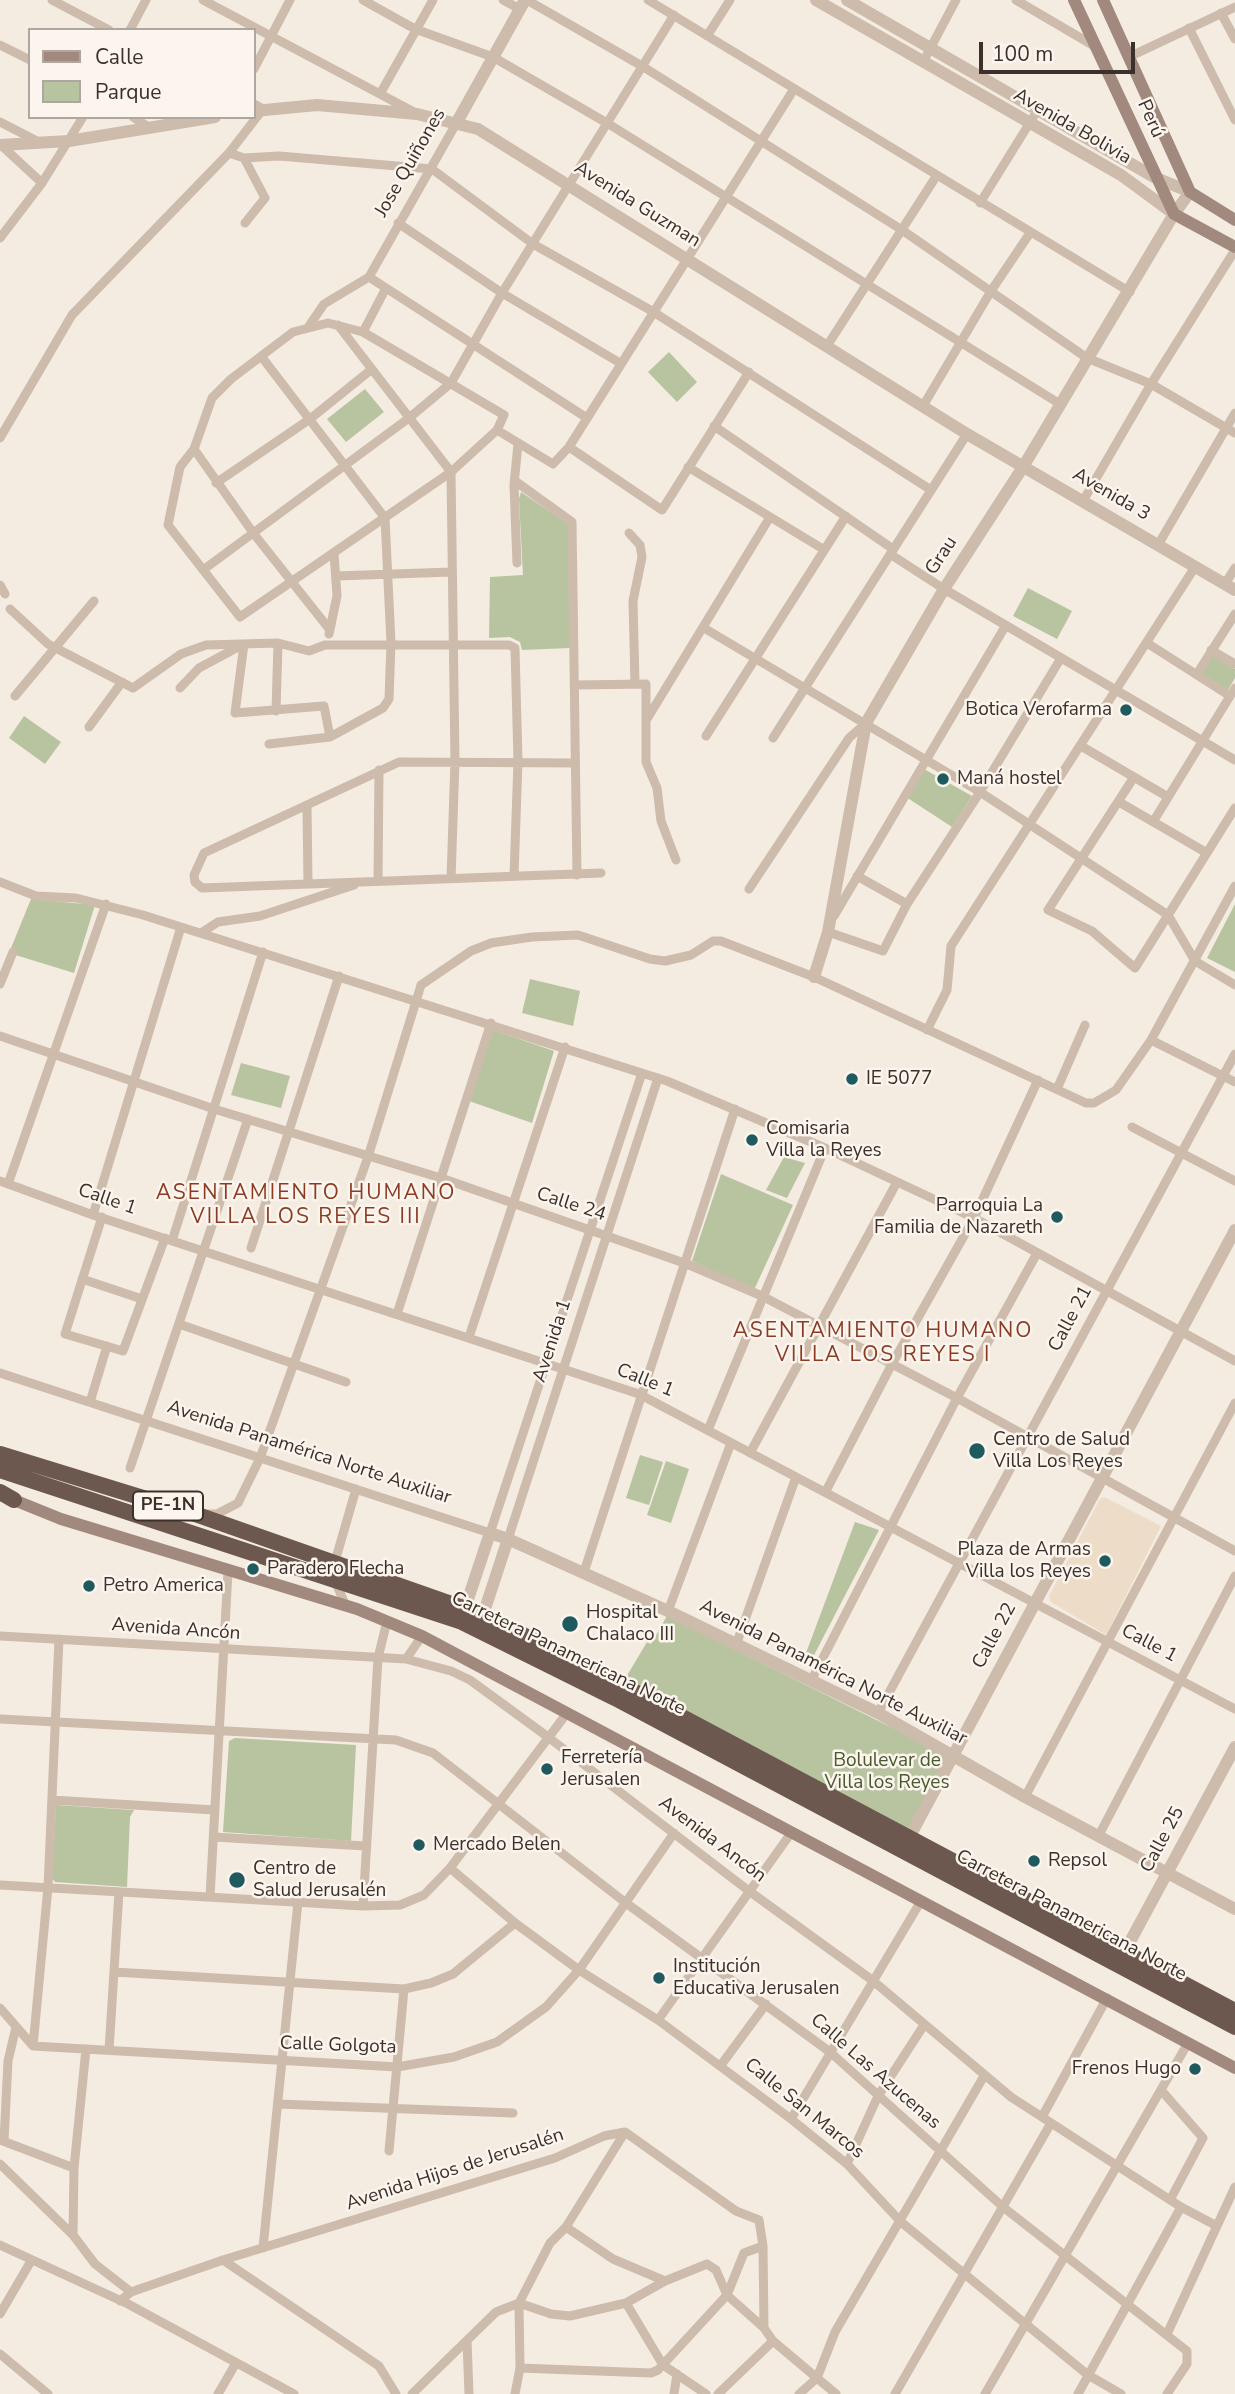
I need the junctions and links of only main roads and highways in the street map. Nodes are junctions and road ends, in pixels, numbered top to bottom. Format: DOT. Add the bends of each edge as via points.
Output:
graph roads {
  1 [pos="1074,0"];
  2 [pos="1103,0"];
  3 [pos="1191,192"];
  4 [pos="1174,214"];
  5 [pos="1235,220"];
  6 [pos="1235,248"];
  7 [pos="0,1454"];
  8 [pos="0,1470"];
  9 [pos="5,1496"];
  10 [pos="334,1571"];
  11 [pos="1235,2011"];
  12 [pos="1235,2027"];
  13 [pos="1235,2068"];
  1 -- 4 [label="main road, Perú"];
  2 -- 3 [label="main road, Perú"];
  3 -- 5 [label="main road, Avenida Bolivia"];
  4 -- 6 [label="main road, Avenida Bolivia"];
  7 -- 10 [label="highway, Carretera Panamericana Norte / PE-1N" via="195,1514"];
  8 -- 10 [label="highway, Carretera Panamericana Norte / PE-1N"];
  9 -- 13 [label="main road" via="61,1519 346,1606 422,1636"];
  10 -- 11 [label="highway, Carretera Panamericana Norte / PE-1N" via="483,1615"];
  10 -- 12 [label="highway, Carretera Panamericana Norte / PE-1N" via="478,1629 615,1698"];
}
